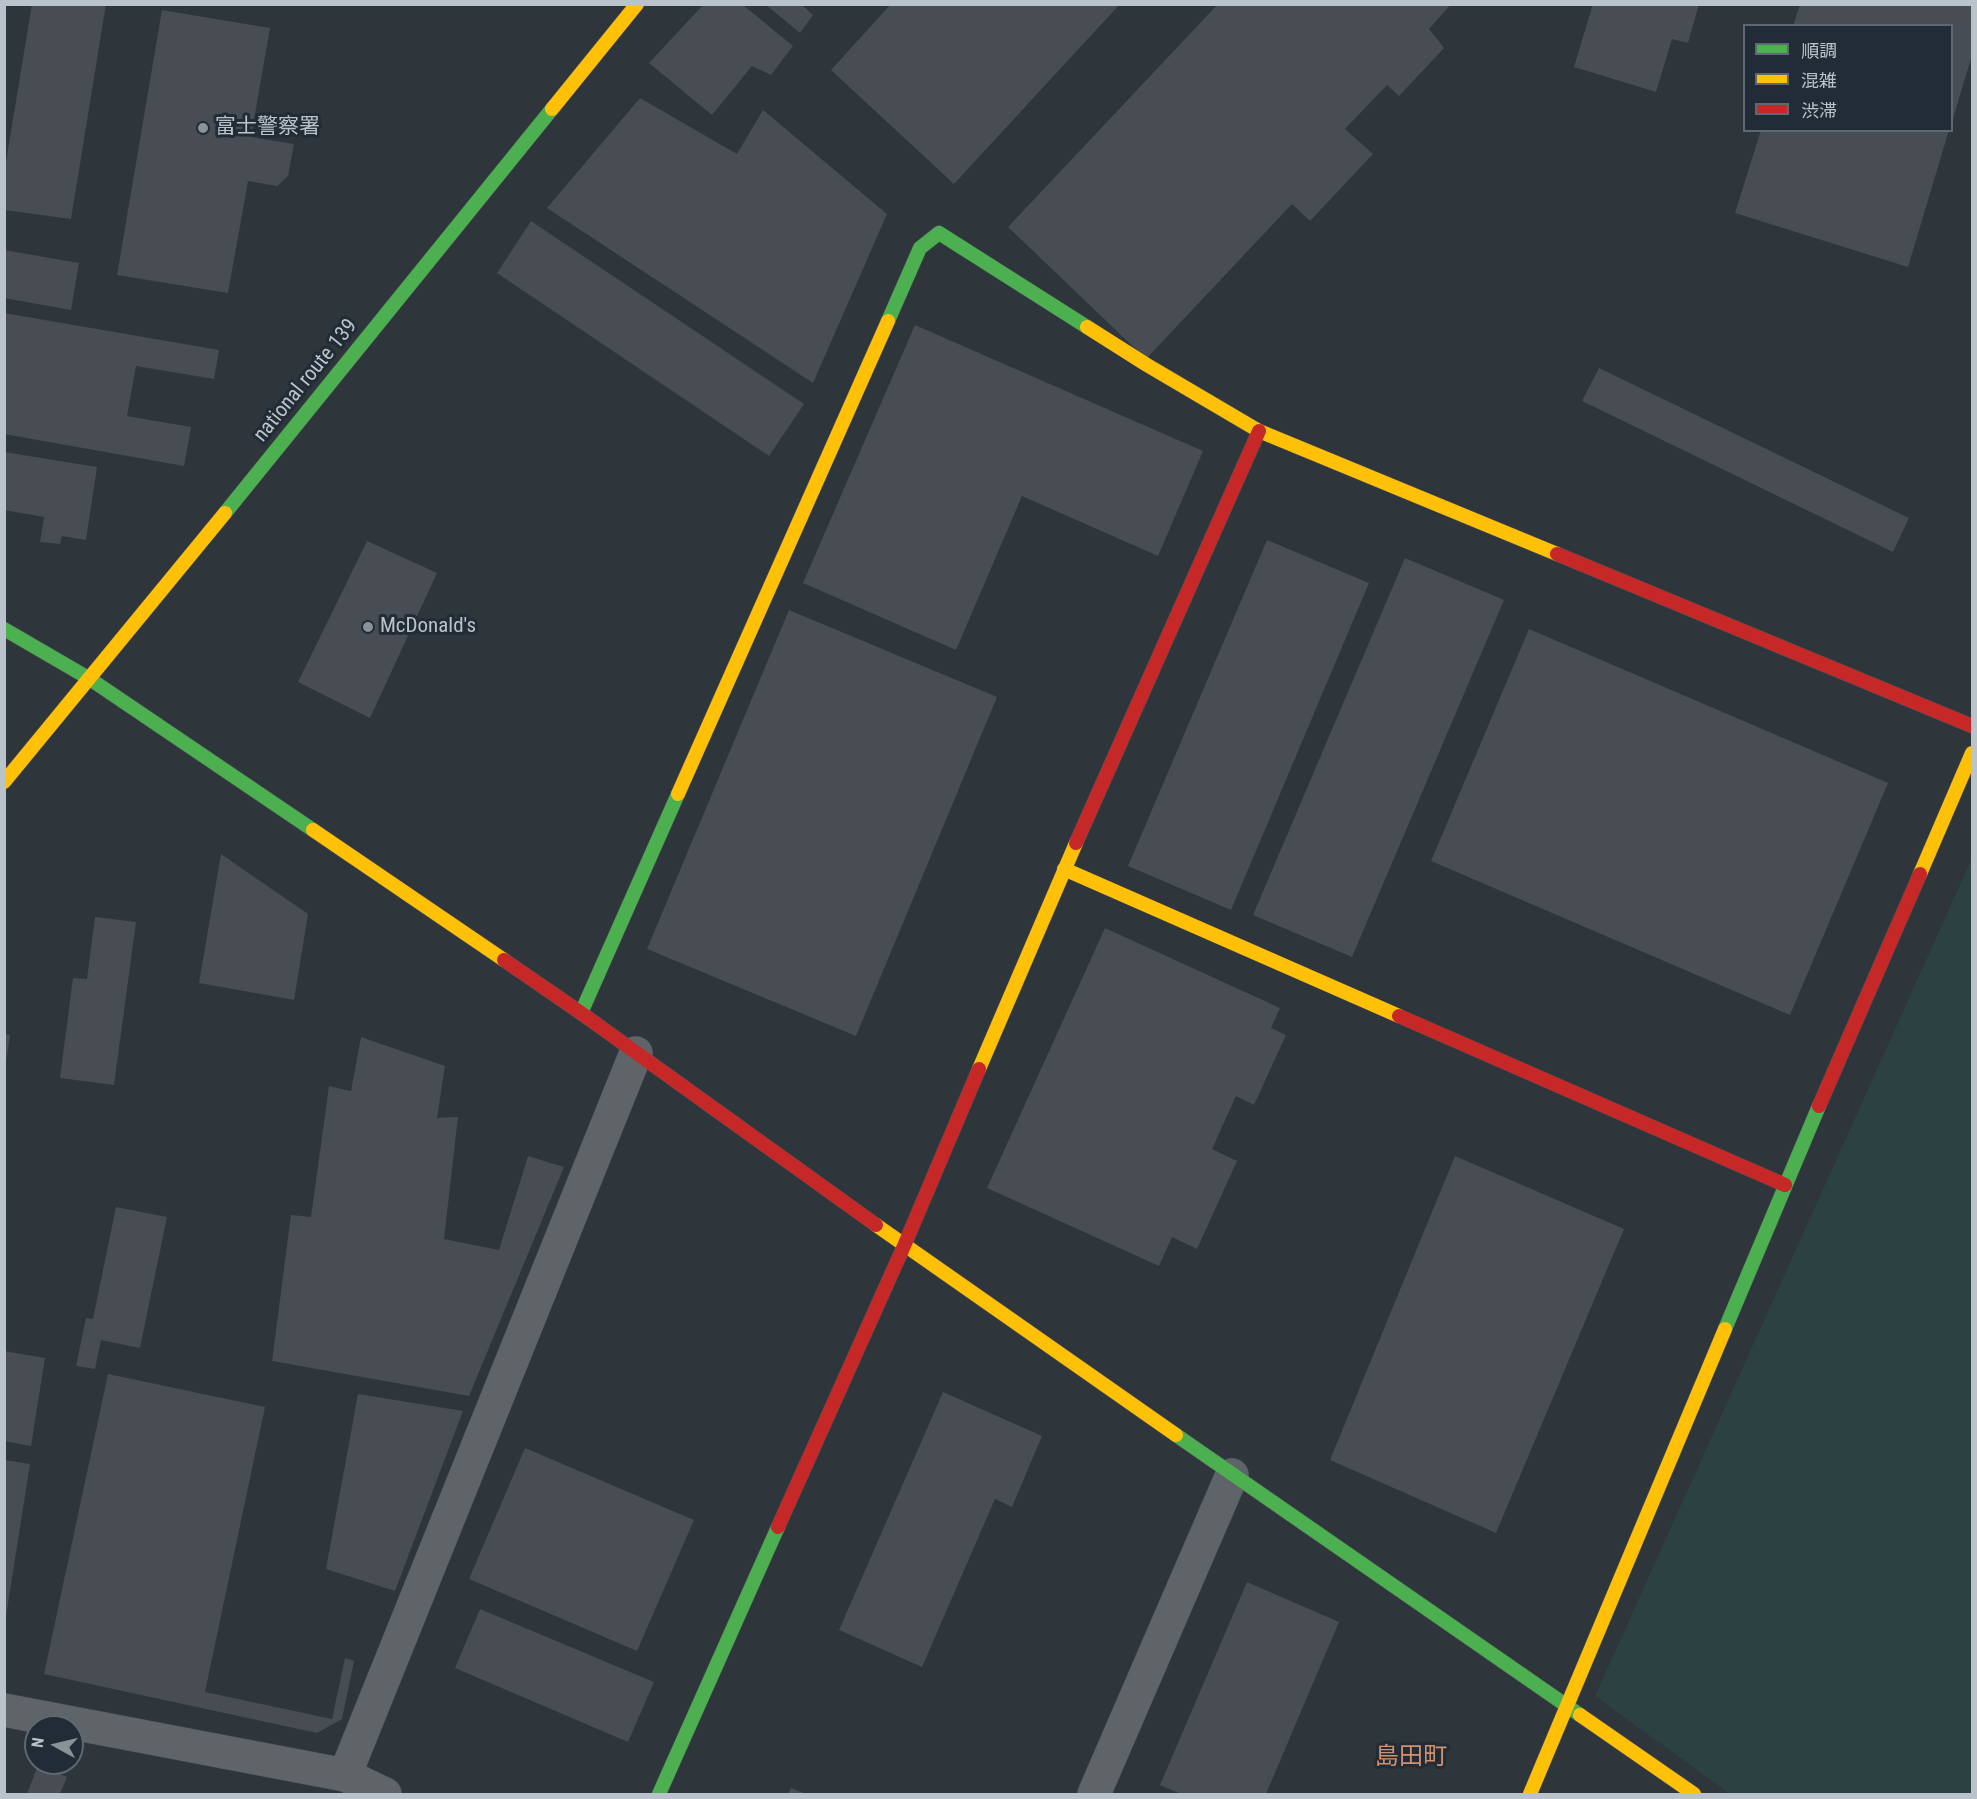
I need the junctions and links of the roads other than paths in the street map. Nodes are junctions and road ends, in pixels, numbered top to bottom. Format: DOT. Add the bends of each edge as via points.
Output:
graph roads {
  1 [pos="637,4"];
  2 [pos="1259,431"];
  3 [pos="4,629"];
  4 [pos="90,679"];
  5 [pos="1972,726"];
  6 [pos="1972,753"];
  7 [pos="4,782"];
  8 [pos="1064,869"];
  9 [pos="581,1013"];
  10 [pos="636,1053"];
  11 [pos="1785,1185"];
  12 [pos="904,1246"];
  13 [pos="1232,1475"];
  14 [pos="1568,1706"];
  15 [pos="4,1710"];
  16 [pos="345,1775"];
  17 [pos="385,1794"];
  18 [pos="659,1794"];
  19 [pos="1094,1794"];
  20 [pos="1530,1794"];
  21 [pos="1694,1794"];
  1 -- 4 [label="main road, national route 139"];
  2 -- 5 [label="main road"];
  2 -- 8 [label="main road"];
  2 -- 9 [label="main road" via="939,233 920,248"];
  3 -- 4 [label="main road"];
  4 -- 7 [label="main road, national route 139"];
  4 -- 9 [label="main road"];
  6 -- 11 [label="main road"];
  8 -- 11 [label="main road"];
  8 -- 12 [label="main road"];
  9 -- 10 [label="main road"];
  10 -- 12 [label="main road"];
  10 -- 16 [label="street"];
  11 -- 14 [label="main road"];
  12 -- 13 [label="main road"];
  12 -- 18 [label="main road"];
  13 -- 14 [label="main road"];
  13 -- 19 [label="street"];
  14 -- 20 [label="main road"];
  14 -- 21 [label="main road"];
  15 -- 16 [label="street"];
  16 -- 17 [label="street"];
}
